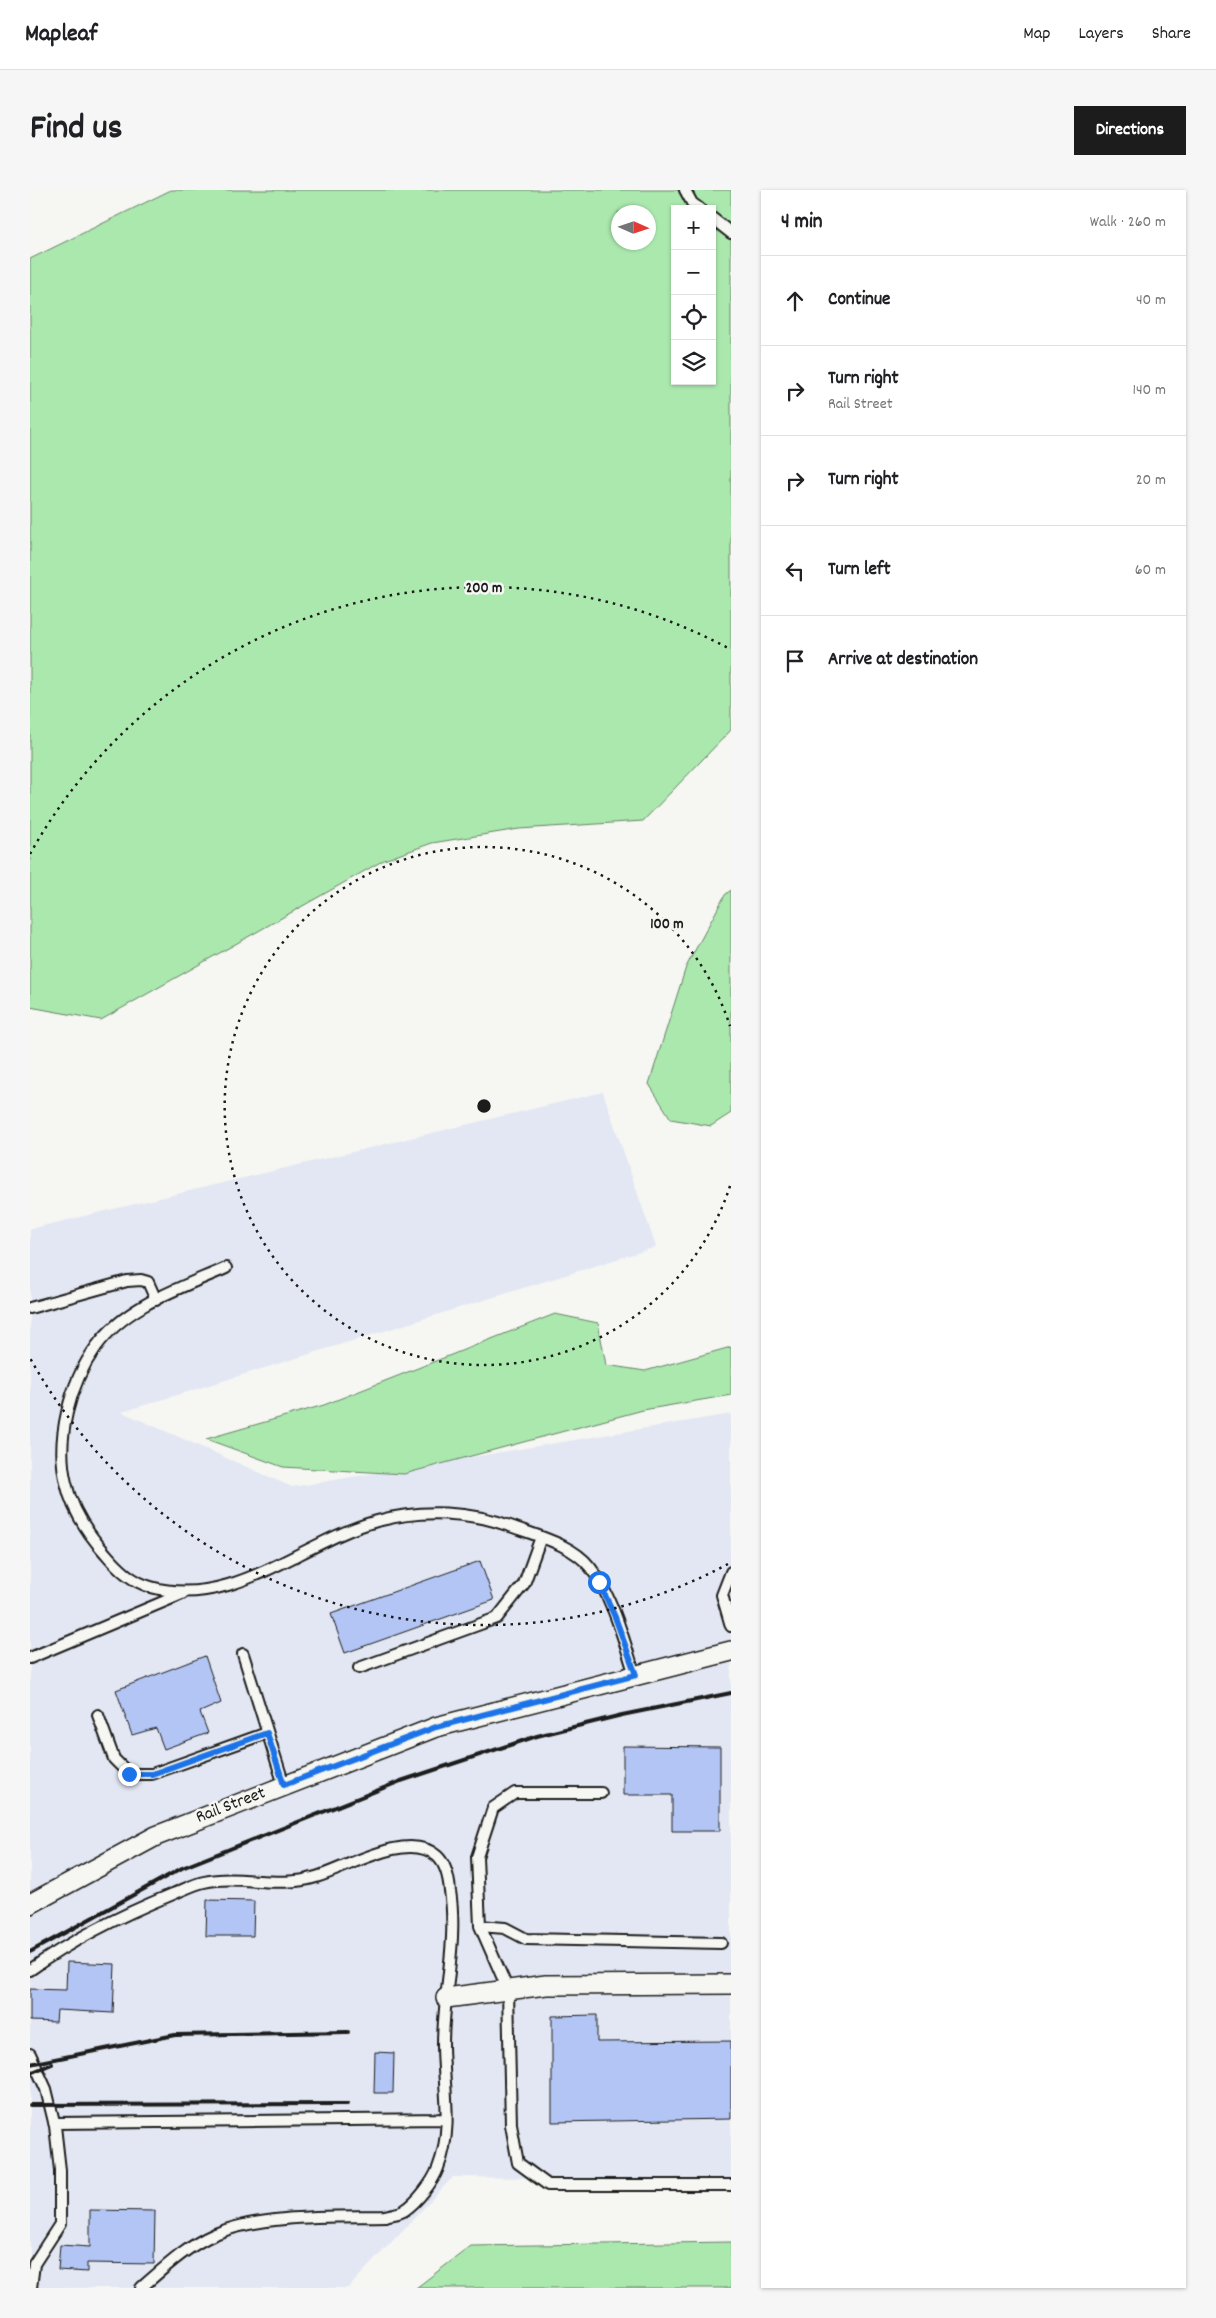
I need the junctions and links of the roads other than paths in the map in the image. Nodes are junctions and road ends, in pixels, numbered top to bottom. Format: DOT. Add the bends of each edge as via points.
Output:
graph roads {
  1 [pos="685,190"];
  2 [pos="695,205"];
  3 [pos="716,221"];
  4 [pos="731,233"];
  5 [pos="226,1268"];
  6 [pos="156,1300"];
  7 [pos="30,1308"];
  8 [pos="542,1537"];
  9 [pos="731,1572"];
  10 [pos="183,1594"];
  11 [pos="731,1626"];
  12 [pos="731,1651"];
  13 [pos="243,1654"];
  14 [pos="30,1658"];
  15 [pos="359,1668"];
  16 [pos="636,1675"];
  17 [pos="98,1715"];
  18 [pos="267,1733"];
  19 [pos="284,1785"];
  20 [pos="601,1792"];
  21 [pos="30,1904"];
  22 [pos="480,1926"];
  23 [pos="721,1943"];
  24 [pos="30,1970"];
  25 [pos="731,1984"];
  26 [pos="508,1990"];
  27 [pos="446,1998"];
  28 [pos="30,2054"];
  29 [pos="446,2119"];
  30 [pos="54,2123"];
  31 [pos="731,2185"];
  32 [pos="31,2288"];
  33 [pos="141,2288"];
  1 -- 2 [label="lane"];
  3 -- 4 [label="lane"];
  5 -- 6 [label="lane"];
  6 -- 7 [label="lane" via="148,1282 141,1280"];
  6 -- 10 [label="lane" via="127,1315 97,1346 79,1379 66,1415 62,1448 66,1483 80,1520 97,1544 122,1571 148,1587"];
  8 -- 10 [label="lane" via="500,1522 462,1514 418,1514 377,1521 337,1535 245,1578 213,1589"];
  8 -- 15 [label="lane" via="524,1584 497,1618"];
  8 -- 16 [label="lane" via="576,1554 589,1566 615,1617"];
  9 -- 11 [label="lane" via="722,1595"];
  10 -- 14 [label="lane"];
  12 -- 16 [label="street, Rail Street"];
  13 -- 18 [label="lane"];
  16 -- 19 [label="street, Rail Street" via="436,1727"];
  17 -- 18 [label="lane" via="114,1760 129,1774 152,1774"];
  18 -- 19 [label="lane"];
  19 -- 21 [label="street, Rail Street" via="156,1836"];
  20 -- 22 [label="lane" via="515,1793 493,1808 477,1857"];
  22 -- 23 [label="lane" via="505,1928 526,1939"];
  22 -- 26 [label="lane"];
  24 -- 27 [label="lane" via="91,1933 204,1882 307,1880 387,1850 410,1847 426,1850 438,1857 446,1870 452,1914"];
  25 -- 26 [label="street" via="546,1985"];
  26 -- 27 [label="street"];
  26 -- 31 [label="lane" via="511,2125 518,2163 548,2185"];
  27 -- 29 [label="lane" via="443,2045"];
  28 -- 30 [label="lane" via="46,2089"];
  29 -- 30 [label="lane"];
  29 -- 33 [label="lane" via="446,2140 438,2170 404,2211 385,2216 250,2223 215,2234 186,2251"];
  30 -- 32 [label="lane" via="60,2170 60,2224 34,2264"];
}
